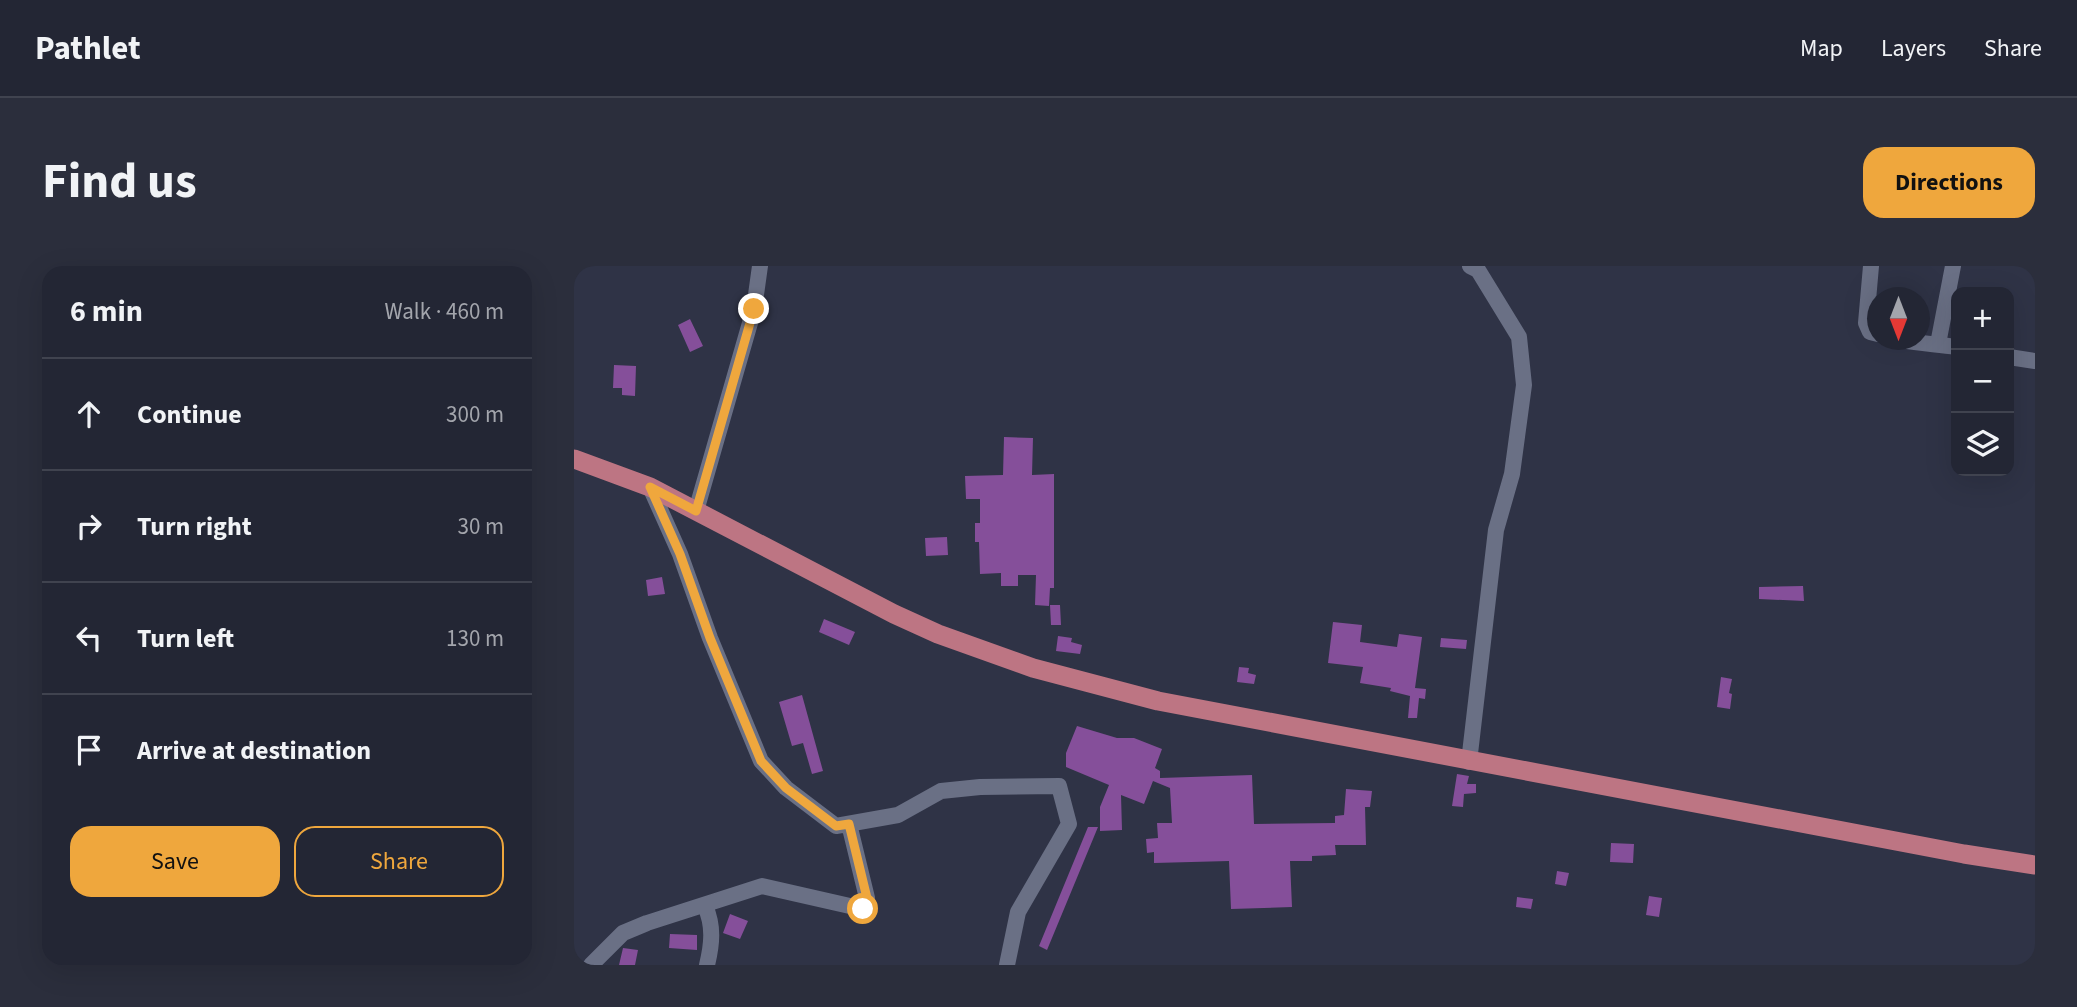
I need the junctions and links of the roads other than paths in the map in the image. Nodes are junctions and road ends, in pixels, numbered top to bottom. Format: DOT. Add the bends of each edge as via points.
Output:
graph roads {
  1 [pos="760,266"];
  2 [pos="1470,266"];
  3 [pos="1871,266"];
  4 [pos="1953,266"];
  5 [pos="1869,287"];
  6 [pos="1938,344"];
  7 [pos="1930,345"];
  8 [pos="1951,346"];
  9 [pos="2014,358"];
  10 [pos="2035,361"];
  11 [pos="574,459"];
  12 [pos="650,487"];
  13 [pos="696,511"];
  14 [pos="1469,762"];
  15 [pos="849,824"];
  16 [pos="2035,865"];
  17 [pos="705,906"];
  18 [pos="591,965"];
  19 [pos="707,965"];
  20 [pos="1007,965"];
  1 -- 13 [label="street" via="754,309"];
  2 -- 14 [label="street" via="1478,270 1519,337 1524,385 1512,474 1496,530"];
  3 -- 5 [label="street"];
  4 -- 6 [label="street"];
  6 -- 7 [label="street"];
  6 -- 8 [label="street"];
  9 -- 10 [label="street"];
  11 -- 12 [label="main road"];
  12 -- 13 [label="main road"];
  12 -- 15 [label="street" via="761,761 786,788 836,826"];
  13 -- 14 [label="main road" via="894,614 1034,668 1158,701"];
  14 -- 16 [label="main road"];
  15 -- 17 [label="street" via="867,898 863,909 762,886"];
  15 -- 20 [label="street" via="898,815 942,791 1059,786 1069,824 1018,912"];
  17 -- 18 [label="street" via="623,933"];
  17 -- 19 [label="street" via="712,940"];
}
